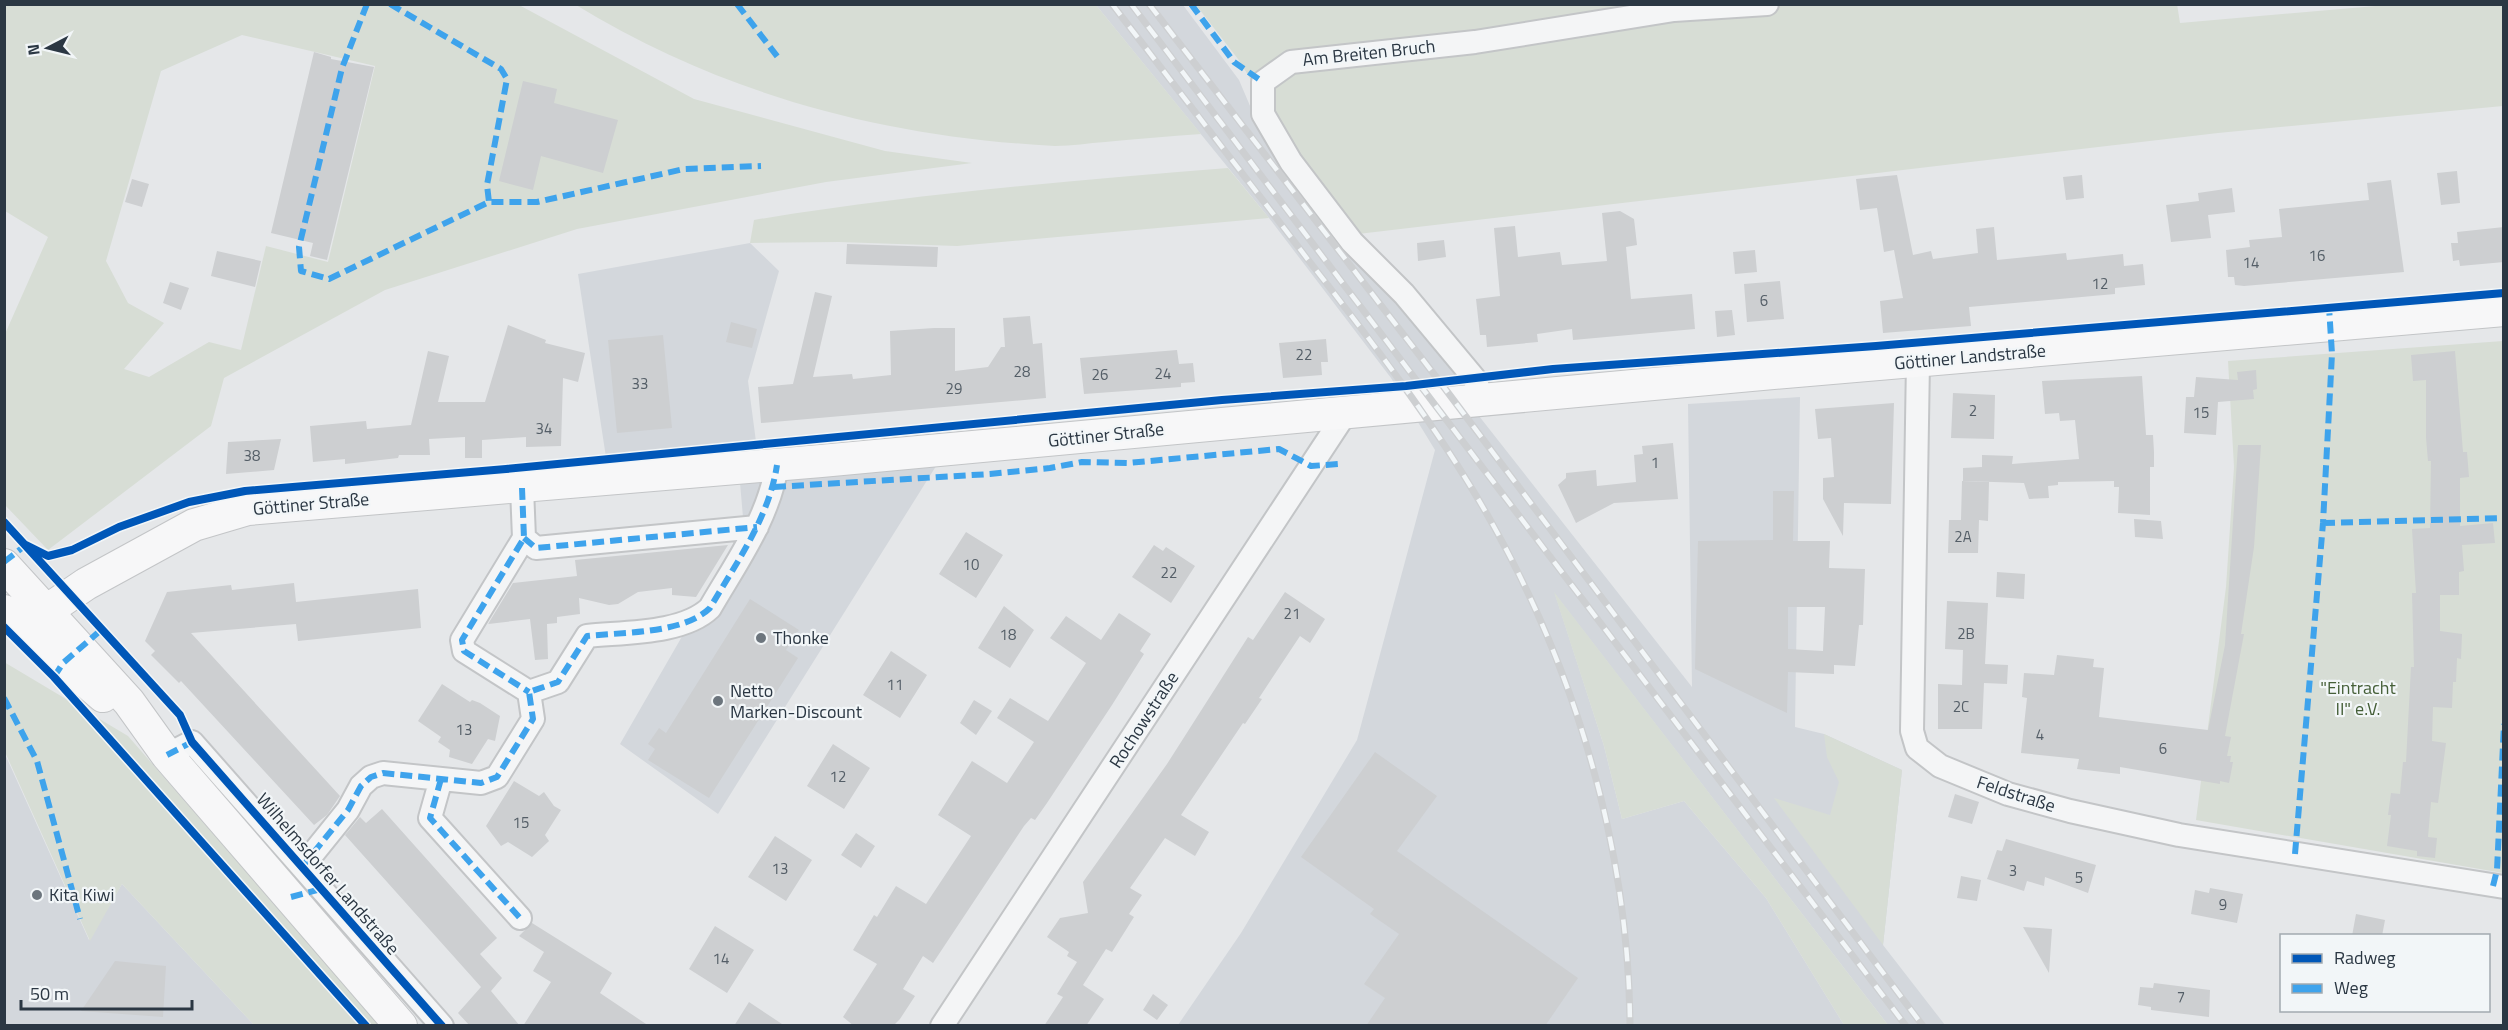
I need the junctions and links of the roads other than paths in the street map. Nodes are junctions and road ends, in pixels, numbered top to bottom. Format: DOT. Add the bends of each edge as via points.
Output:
graph roads {
  1 [pos="1767,4"];
  2 [pos="2504,310"];
  3 [pos="1918,361"];
  4 [pos="1485,401"];
  5 [pos="1436,405"];
  6 [pos="1346,414"];
  7 [pos="777,465"];
  8 [pos="522,488"];
  9 [pos="757,527"];
  10 [pos="524,538"];
  11 [pos="4,565"];
  12 [pos="25,618"];
  13 [pos="529,692"];
  14 [pos="161,749"];
  15 [pos="441,779"];
  16 [pos="302,867"];
  17 [pos="2504,887"];
  18 [pos="321,889"];
  19 [pos="291,897"];
  20 [pos="520,918"];
  21 [pos="401,1026"];
  22 [pos="442,1026"];
  23 [pos="942,1026"];
  1 -- 4 [label="street, Am Breiten Bruch" via="1674,10 1475,42 1292,62 1263,82 1263,114 1291,162 1352,242 1404,294 1474,378"];
  2 -- 3 [label="street, Göttiner Landstraße"];
  3 -- 4 [label="street, Göttiner Landstraße"];
  3 -- 17 [label="street, Feldstraße" via="1912,731 1917,748 1940,766 2008,794 2070,811 2172,834"];
  4 -- 5 [label="street, Göttiner Landstraße"];
  5 -- 6 [label="street, Göttiner Straße"];
  6 -- 7 [label="street, Göttiner Straße"];
  6 -- 23 [label="street, Rochowstraße"];
  7 -- 8 [label="street, Göttiner Straße"];
  7 -- 9 [label="street" via="774,487"];
  8 -- 10 [label="street"];
  8 -- 12 [label="street, Göttiner Straße" via="248,509 194,525"];
  9 -- 10 [label="street" via="536,548"];
  9 -- 13 [label="street" via="710,608 699,618 681,625 587,636 558,682"];
  10 -- 13 [label="street" via="462,640 465,651"];
  11 -- 12 [label="street"];
  12 -- 14 [label="street" via="129,702"];
  13 -- 15 [label="street, Wilhelmsdorfer Landstraße" via="533,719 497,777 482,783"];
  14 -- 16 [label="street, Wilhelmsdorfer Landstraße" via="192,742"];
  14 -- 19 [label="street"];
  15 -- 16 [label="street, Wilhelmsdorfer Landstraße" via="383,773 371,777"];
  15 -- 20 [label="street" via="430,818"];
  16 -- 18 [label="street, Wilhelmsdorfer Landstraße"];
  18 -- 19 [label="street, Wilhelmsdorfer Landstraße"];
  18 -- 22 [label="street, Wilhelmsdorfer Landstraße"];
  19 -- 21 [label="street"];
}
